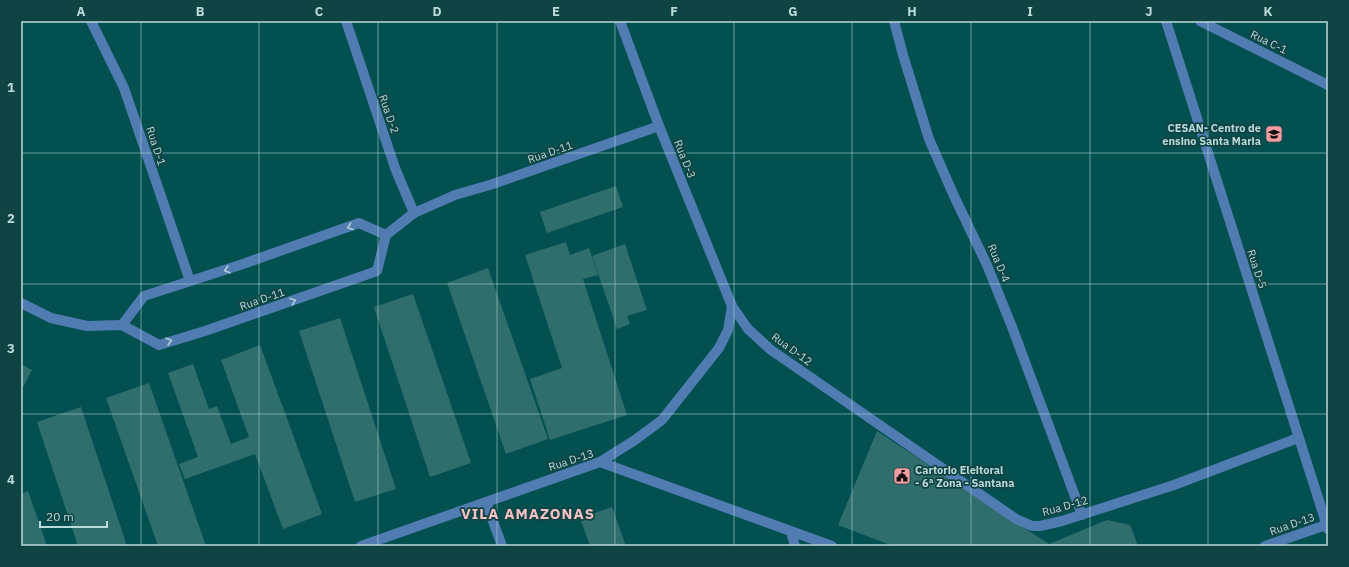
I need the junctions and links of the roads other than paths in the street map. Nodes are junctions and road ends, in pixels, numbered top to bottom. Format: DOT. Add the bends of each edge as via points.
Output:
graph roads {
  1 [pos="91,21"];
  2 [pos="346,21"];
  3 [pos="620,21"];
  4 [pos="894,21"];
  5 [pos="1166,21"];
  6 [pos="1200,21"];
  7 [pos="1328,85"];
  8 [pos="659,126"];
  9 [pos="414,213"];
  10 [pos="386,234"];
  11 [pos="190,281"];
  12 [pos="21,303"];
  13 [pos="732,306"];
  14 [pos="122,325"];
  15 [pos="1298,438"];
  16 [pos="600,462"];
  17 [pos="486,502"];
  18 [pos="1082,515"];
  19 [pos="1327,527"];
  20 [pos="791,532"];
  21 [pos="361,546"];
  22 [pos="502,546"];
  23 [pos="795,546"];
  24 [pos="832,546"];
  25 [pos="1265,546"];
  1 -- 11 [label="street, Rua D-1" via="124,88"];
  2 -- 9 [label="street, Rua D-2" via="392,161"];
  3 -- 8 [label="street, Rua D-3"];
  4 -- 18 [label="street, Rua D-4" via="929,139 987,265"];
  5 -- 15 [label="street, Rua D-5"];
  6 -- 7 [label="street, Rua C-1"];
  8 -- 9 [label="street, Rua D-11" via="455,195"];
  8 -- 13 [label="street, Rua D-3"];
  9 -- 10 [label="street, Rua D-11"];
  10 -- 11 [label="street, one-way" via="359,223"];
  14 -- 10 [label="street, Rua D-11, one-way" via="159,344 253,315 377,271"];
  11 -- 14 [label="street" via="144,296"];
  12 -- 14 [label="street, Rua D-11" via="51,318 88,326"];
  13 -- 16 [label="street" via="728,330 719,348 662,420"];
  13 -- 18 [label="street, Rua D-12" via="748,329 771,350 1016,519 1032,526 1040,526"];
  15 -- 18 [label="street, Rua D-12" via="1174,485"];
  15 -- 19 [label="street, Rua D-5"];
  16 -- 17 [label="street, Rua D-13"];
  16 -- 20 [label="street, Rua D-13"];
  17 -- 21 [label="street, Rua D-13"];
  17 -- 22 [label="street"];
  19 -- 25 [label="street, Rua D-13"];
  20 -- 23 [label="street"];
  20 -- 24 [label="street, Rua D-13"];
}
